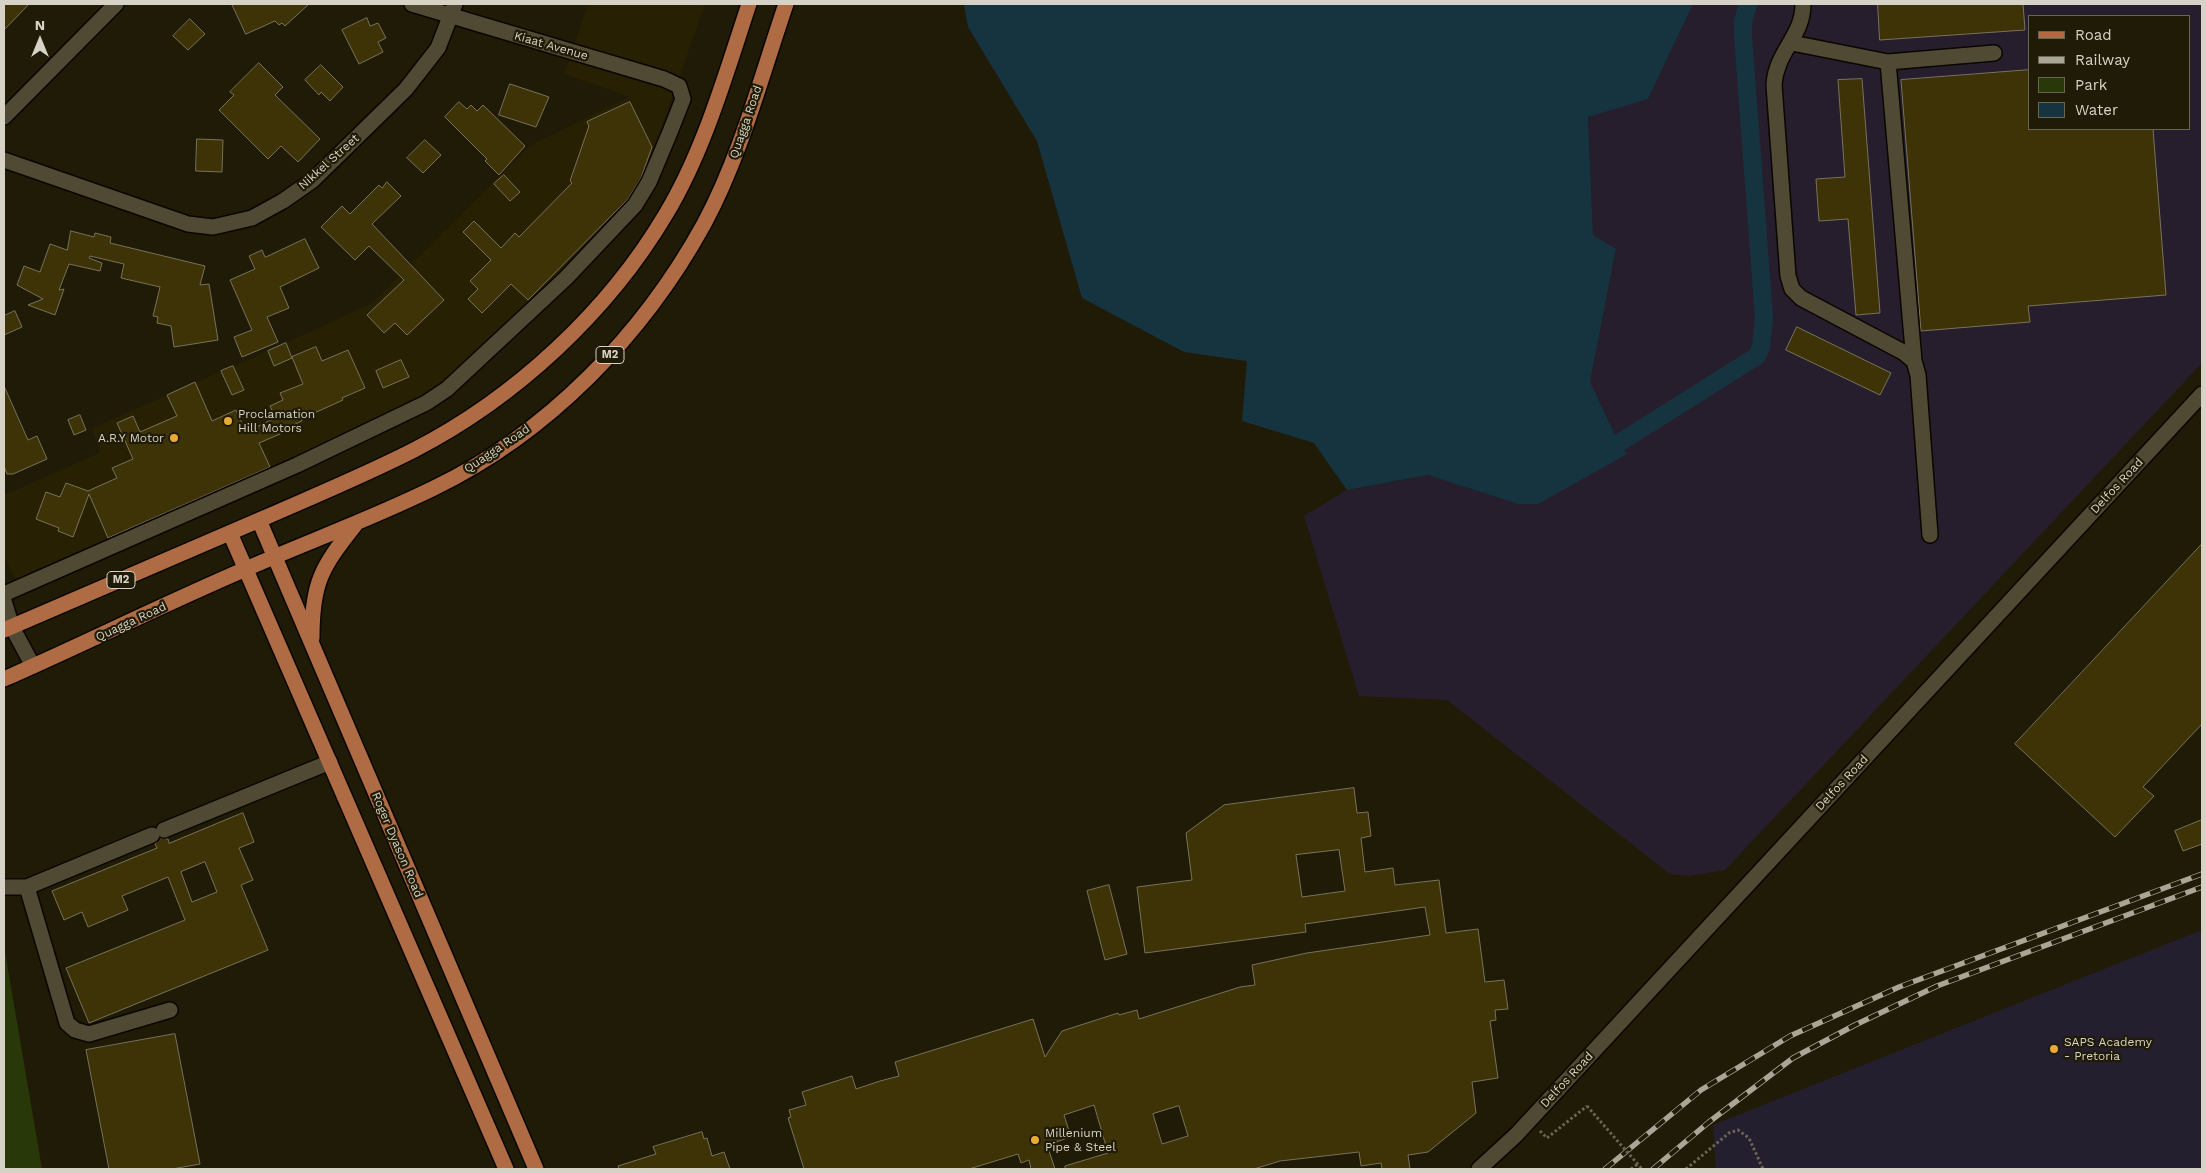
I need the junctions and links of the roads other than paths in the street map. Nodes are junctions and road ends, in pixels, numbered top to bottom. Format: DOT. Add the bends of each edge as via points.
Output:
graph roads {
  1 [pos="116,4"];
  2 [pos="412,4"];
  3 [pos="750,4"];
  4 [pos="786,4"];
  5 [pos="1803,4"];
  6 [pos="452,10"];
  7 [pos="1792,42"];
  8 [pos="1994,53"];
  9 [pos="1888,62"];
  10 [pos="4,117"];
  11 [pos="4,160"];
  12 [pos="1914,361"];
  13 [pos="2202,394"];
  14 [pos="259,520"];
  15 [pos="356,524"];
  16 [pos="230,533"];
  17 [pos="1930,535"];
  18 [pos="274,557"];
  19 [pos="246,569"];
  20 [pos="4,594"];
  21 [pos="4,601"];
  22 [pos="8,629"];
  23 [pos="312,644"];
  24 [pos="32,666"];
  25 [pos="4,679"];
  26 [pos="330,762"];
  27 [pos="4,886"];
  28 [pos="27,887"];
  29 [pos="170,1010"];
  30 [pos="506,1169"];
  31 [pos="536,1169"];
  32 [pos="1479,1169"];
  1 -- 10 [label="street"];
  2 -- 6 [label="street, Kiaat Avenue"];
  3 -- 14 [label="main road, M2" via="684,180 666,214 593,313 518,382 463,421 415,449"];
  4 -- 15 [label="main road, Quagga Road / M2" via="734,157 704,223 645,315 590,375 522,433 436,488"];
  5 -- 7 [label="street"];
  6 -- 11 [label="street, Nikkel Street" via="438,48 406,89 313,180 252,218 213,227 188,224"];
  6 -- 20 [label="street, Kiaat Avenue" via="679,86 683,95 663,150 635,205 566,278 447,389 419,406 297,465"];
  7 -- 9 [label="street"];
  7 -- 12 [label="street" via="1780,56 1774,85 1788,276 1792,289 1801,298 1903,352"];
  8 -- 9 [label="street"];
  9 -- 12 [label="street"];
  12 -- 17 [label="street" via="1918,375"];
  13 -- 32 [label="street, Delfos Road" via="1516,1135"];
  14 -- 16 [label="main road, M2"];
  14 -- 18 [label="main road, Roger Dyason Road"];
  15 -- 18 [label="main road, Quagga Road / M2"];
  15 -- 23 [label="main road" via="326,564 317,584 312,610"];
  16 -- 19 [label="main road"];
  16 -- 22 [label="main road, M2"];
  18 -- 19 [label="main road, Quagga Road / M2"];
  18 -- 23 [label="main road, Roger Dyason Road"];
  19 -- 24 [label="main road, Quagga Road / M2"];
  19 -- 26 [label="main road"];
  21 -- 22 [label="street"];
  22 -- 24 [label="street"];
  23 -- 31 [label="main road, Roger Dyason Road"];
  24 -- 25 [label="main road, Quagga Road / M2"];
  26 -- 28 [label="street"];
  26 -- 30 [label="main road"];
  27 -- 28 [label="street"];
  28 -- 29 [label="street" via="67,1023 75,1030 89,1034"];
}
